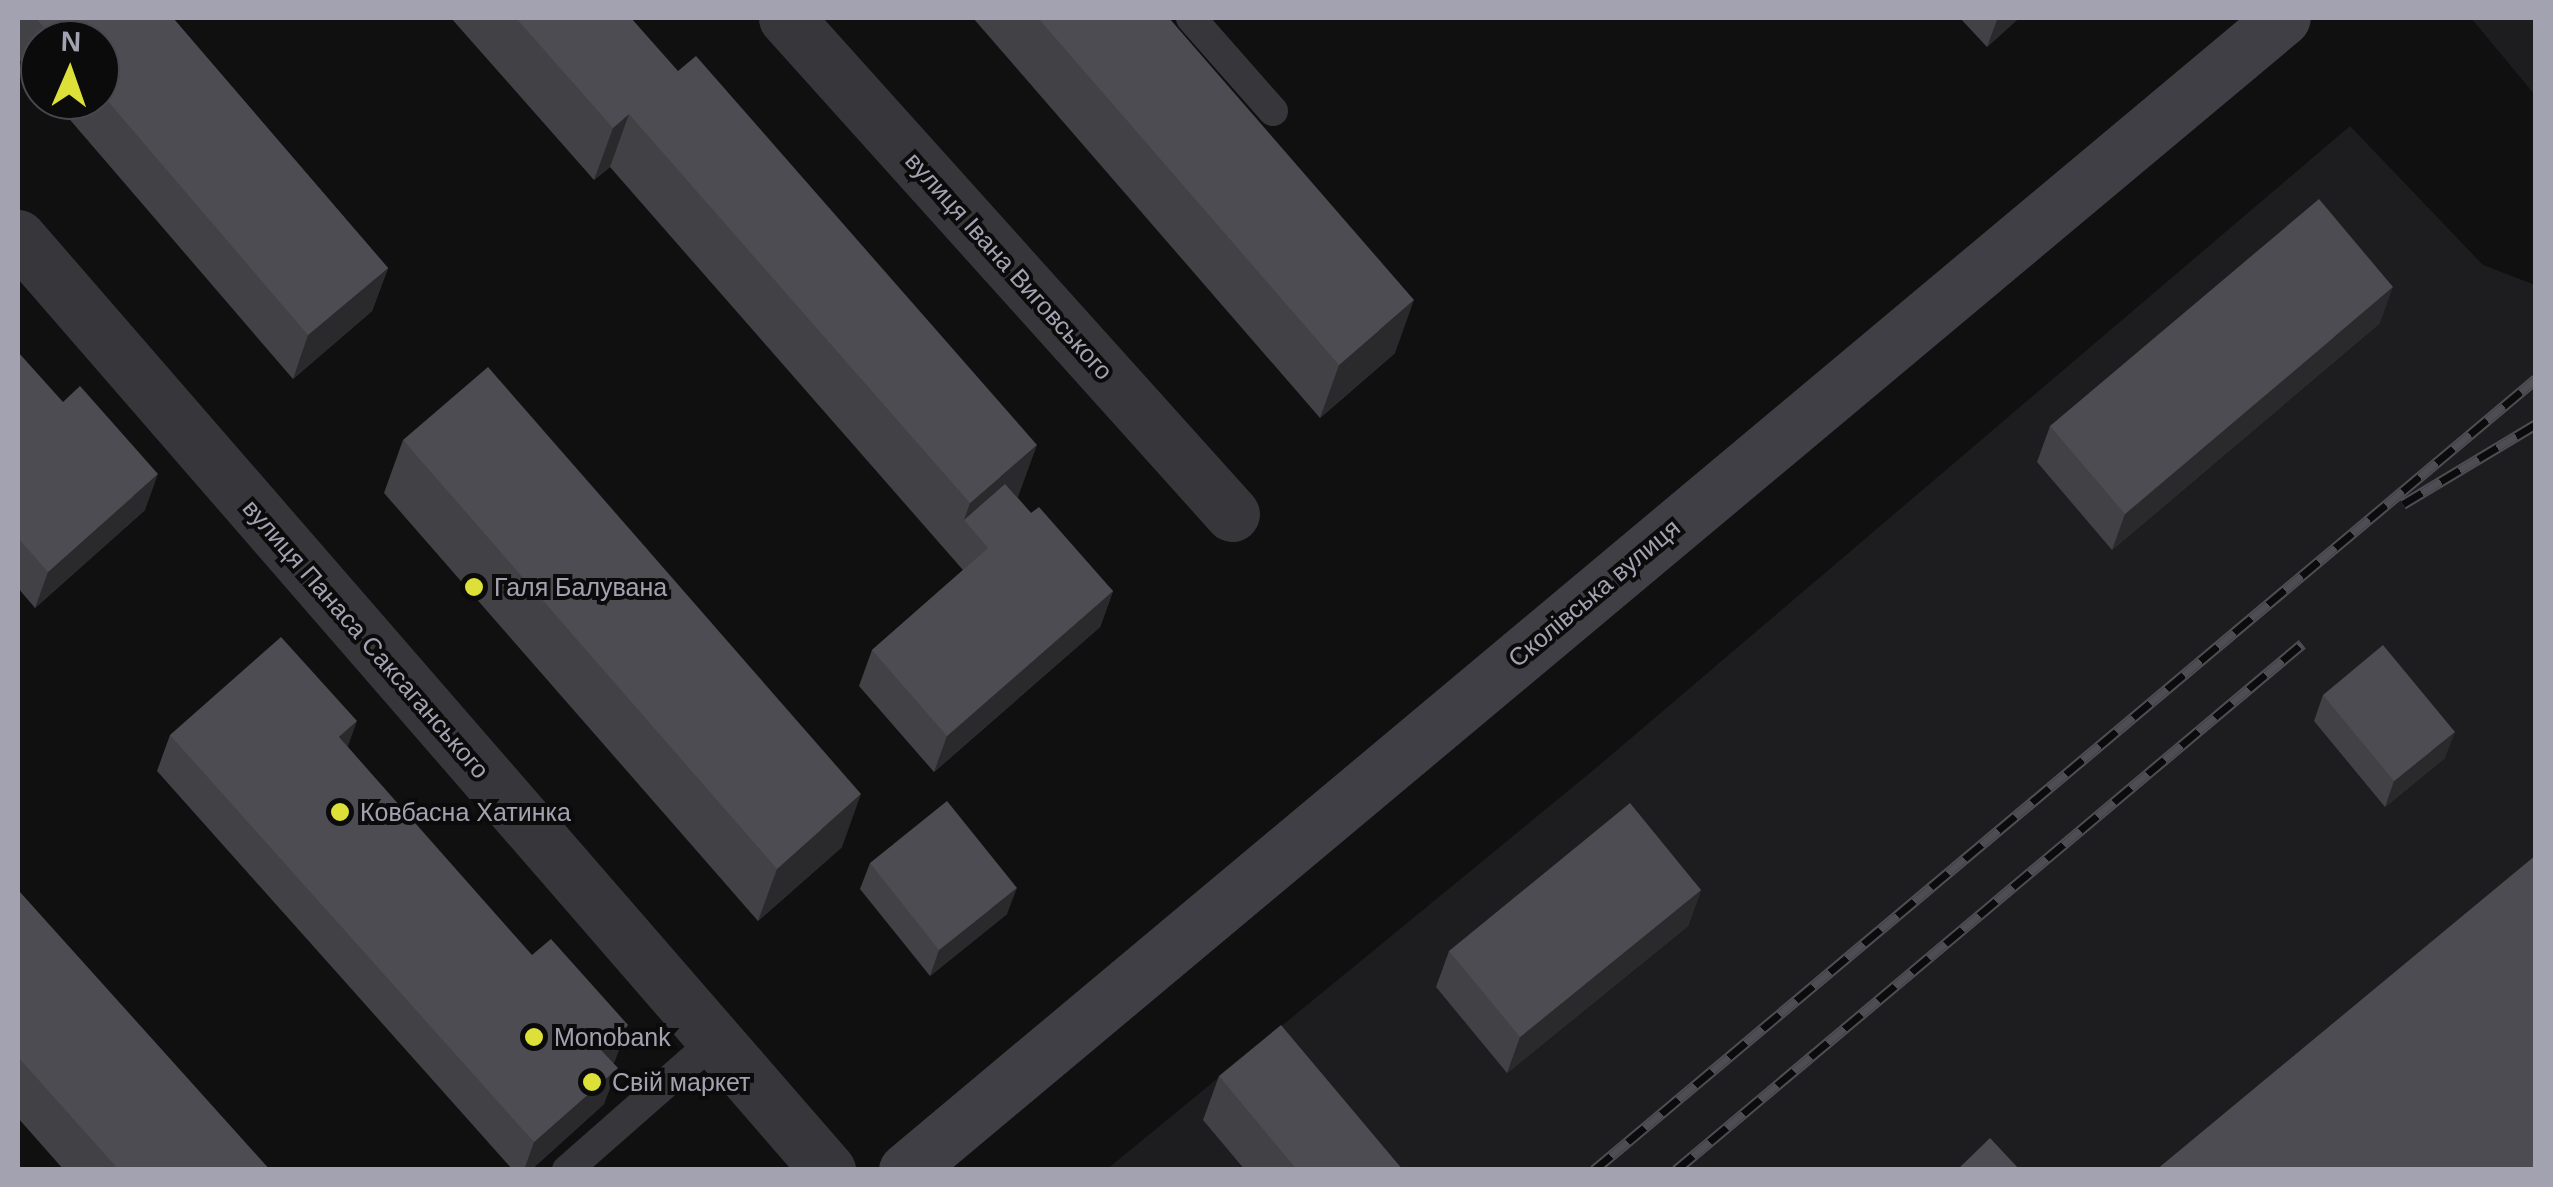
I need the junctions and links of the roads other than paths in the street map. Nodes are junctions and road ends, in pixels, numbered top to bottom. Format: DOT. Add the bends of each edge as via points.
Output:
graph roads {
  1 [pos="786,18"];
  2 [pos="1191,18"];
  3 [pos="2282,18"];
  4 [pos="1272,111"];
  5 [pos="18,237"];
  6 [pos="1232,514"];
  7 [pos="714,1041"];
  8 [pos="567,1170"];
  9 [pos="828,1170"];
  10 [pos="906,1170"];
  1 -- 6 [label="street, вулиця Івана Виговського"];
  2 -- 4 [label="lane"];
  3 -- 10 [label="street, Сколівська вулиця"];
  5 -- 7 [label="street, вулиця Панаса Саксаганського"];
  7 -- 8 [label="lane"];
  7 -- 9 [label="street, вулиця Панаса Саксаганського"];
}
